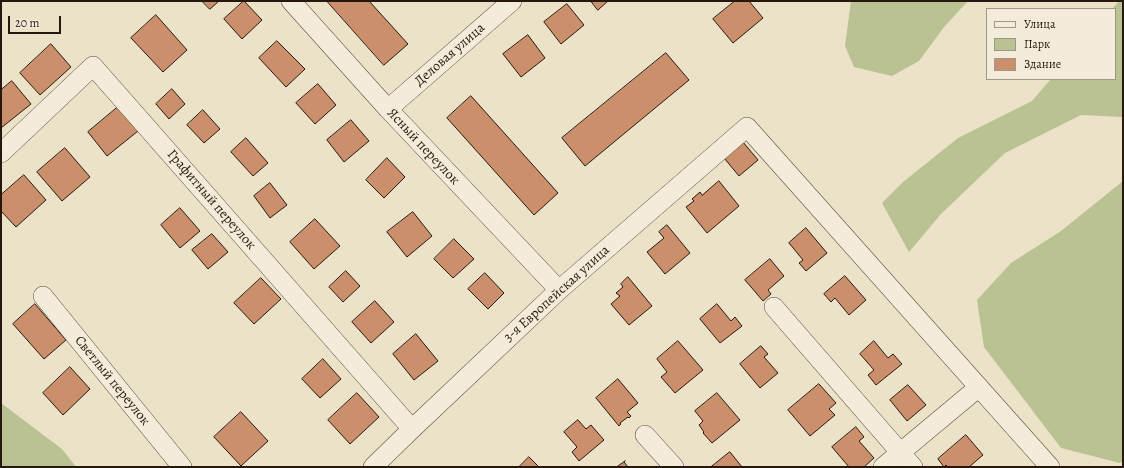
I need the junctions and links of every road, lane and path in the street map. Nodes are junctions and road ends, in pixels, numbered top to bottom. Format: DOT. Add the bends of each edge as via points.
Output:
graph roads {
  1 [pos="291,1"];
  2 [pos="512,1"];
  3 [pos="388,110"];
  4 [pos="1,153"];
  5 [pos="559,290"];
  6 [pos="43,296"];
  7 [pos="774,307"];
  8 [pos="979,387"];
  9 [pos="412,429"];
  10 [pos="646,435"];
  11 [pos="901,453"];
  12 [pos="182,467"];
  13 [pos="373,467"];
  14 [pos="674,467"];
  15 [pos="883,467"];
  16 [pos="913,467"];
  17 [pos="1050,467"];
  1 -- 3 [label="street, Ясный переулок"];
  2 -- 3 [label="street, Деловая улица"];
  3 -- 5 [label="street, Ясный переулок"];
  4 -- 9 [label="street, Графитный переулок" via="93,66"];
  5 -- 8 [label="street, 3-я Европейская улица" via="747,127"];
  5 -- 9 [label="street, 3-я Европейская улица"];
  6 -- 12 [label="street, Светлый переулок"];
  7 -- 11 [label="street"];
  8 -- 11 [label="street"];
  8 -- 17 [label="street"];
  9 -- 13 [label="street, 3-я Европейская улица"];
  10 -- 14 [label="street"];
  11 -- 15 [label="street"];
  11 -- 16 [label="street"];
}
